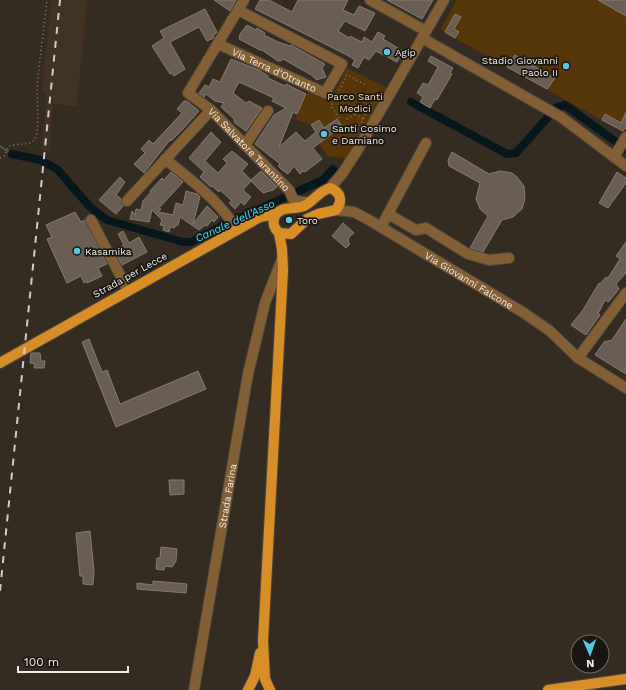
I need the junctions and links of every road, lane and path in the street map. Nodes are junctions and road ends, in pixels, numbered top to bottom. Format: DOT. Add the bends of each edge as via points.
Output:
graph roads {
  1 [pos="47,0"];
  2 [pos="244,0"];
  3 [pos="370,0"];
  4 [pos="444,0"];
  5 [pos="238,10"];
  6 [pos="424,35"];
  7 [pos="218,44"];
  8 [pos="364,84"];
  9 [pos="380,99"];
  10 [pos="371,104"];
  11 [pos="211,110"];
  12 [pos="268,111"];
  13 [pos="355,114"];
  14 [pos="339,118"];
  15 [pos="347,119"];
  16 [pos="363,119"];
  17 [pos="345,125"];
  18 [pos="360,135"];
  19 [pos="625,139"];
  20 [pos="426,143"];
  21 [pos="245,145"];
  22 [pos="616,155"];
  23 [pos="0,158"];
  24 [pos="165,159"];
  25 [pos="626,166"];
  26 [pos="336,193"];
  27 [pos="126,201"];
  28 [pos="310,202"];
  29 [pos="336,210"];
  30 [pos="354,212"];
  31 [pos="275,214"];
  32 [pos="388,214"];
  33 [pos="91,220"];
  34 [pos="233,224"];
  35 [pos="249,224"];
  36 [pos="381,227"];
  37 [pos="277,231"];
  38 [pos="291,234"];
  39 [pos="509,258"];
  40 [pos="282,259"];
  41 [pos="283,270"];
  42 [pos="128,290"];
  43 [pos="626,293"];
  44 [pos="281,297"];
  45 [pos="265,303"];
  46 [pos="578,358"];
  47 [pos="0,363"];
  48 [pos="626,388"];
  49 [pos="263,641"];
  50 [pos="626,679"];
  51 [pos="194,690"];
  52 [pos="248,690"];
  53 [pos="270,690"];
  54 [pos="548,690"];
  1 -- 23 [label="path" via="37,89 37,133 29,144 16,143 9,146"];
  2 -- 5 [label="street"];
  3 -- 6 [label="street"];
  4 -- 6 [label="street"];
  5 -- 7 [label="street"];
  5 -- 7 [label="street, Via Terra d'Otranto" via="342,64 325,93"];
  6 -- 18 [label="street"];
  6 -- 22 [label="street" via="544,106"];
  7 -- 11 [label="street, Via Salvatore Tarantino" via="188,94"];
  8 -- 14 [label="path" via="347,75 331,106"];
  9 -- 10 [label="path"];
  10 -- 13 [label="path"];
  10 -- 16 [label="path"];
  11 -- 21 [label="street, Via Salvatore Tarantino"];
  11 -- 24 [label="street"];
  12 -- 21 [label="street"];
  13 -- 15 [label="path"];
  13 -- 16 [label="path"];
  16 -- 18 [label="path"];
  17 -- 18 [label="path"];
  18 -- 26 [label="street"];
  19 -- 22 [label="street"];
  20 -- 32 [label="street"];
  21 -- 28 [label="street, Via Salvatore Tarantino" via="291,195 301,202"];
  22 -- 25 [label="street"];
  24 -- 27 [label="street"];
  24 -- 34 [label="street" via="215,202"];
  26 -- 28 [label="main road, Strada per Lecce" via="323,190"];
  26 -- 29 [label="main road" via="339,206"];
  26 -- 30 [label="street, Via Giovanni Falcone"];
  28 -- 31 [label="main road, Strada per Lecce" via="298,208 280,210"];
  29 -- 30 [label="street, Via Giovanni Falcone"];
  29 -- 38 [label="main road" via="307,219"];
  30 -- 36 [label="street, Via Giovanni Falcone"];
  31 -- 35 [label="main road, Strada per Lecce" via="260,217"];
  31 -- 37 [label="main road" via="273,222"];
  32 -- 36 [label="street"];
  32 -- 39 [label="street" via="416,230 426,228 468,254 489,260"];
  33 -- 42 [label="street"];
  34 -- 35 [label="main road, Strada per Lecce"];
  34 -- 42 [label="main road, Strada per Lecce"];
  35 -- 37 [label="main road" via="262,223"];
  36 -- 46 [label="street, Via Giovanni Falcone" via="524,313 550,331"];
  37 -- 38 [label="main road"];
  37 -- 40 [label="main road"];
  38 -- 41 [label="main road"];
  40 -- 41 [label="main road"];
  40 -- 45 [label="street, Strada Farina"];
  41 -- 44 [label="main road"];
  42 -- 47 [label="main road, Strada per Lecce"];
  43 -- 46 [label="street"];
  44 -- 45 [label="street"];
  44 -- 49 [label="main road"];
  45 -- 51 [label="street, Strada Farina" via="247,382"];
  46 -- 48 [label="street, Via Giovanni Falcone"];
  49 -- 52 [label="main road" via="255,676"];
  49 -- 53 [label="main road" via="265,679"];
  50 -- 54 [label="main road"];
}
